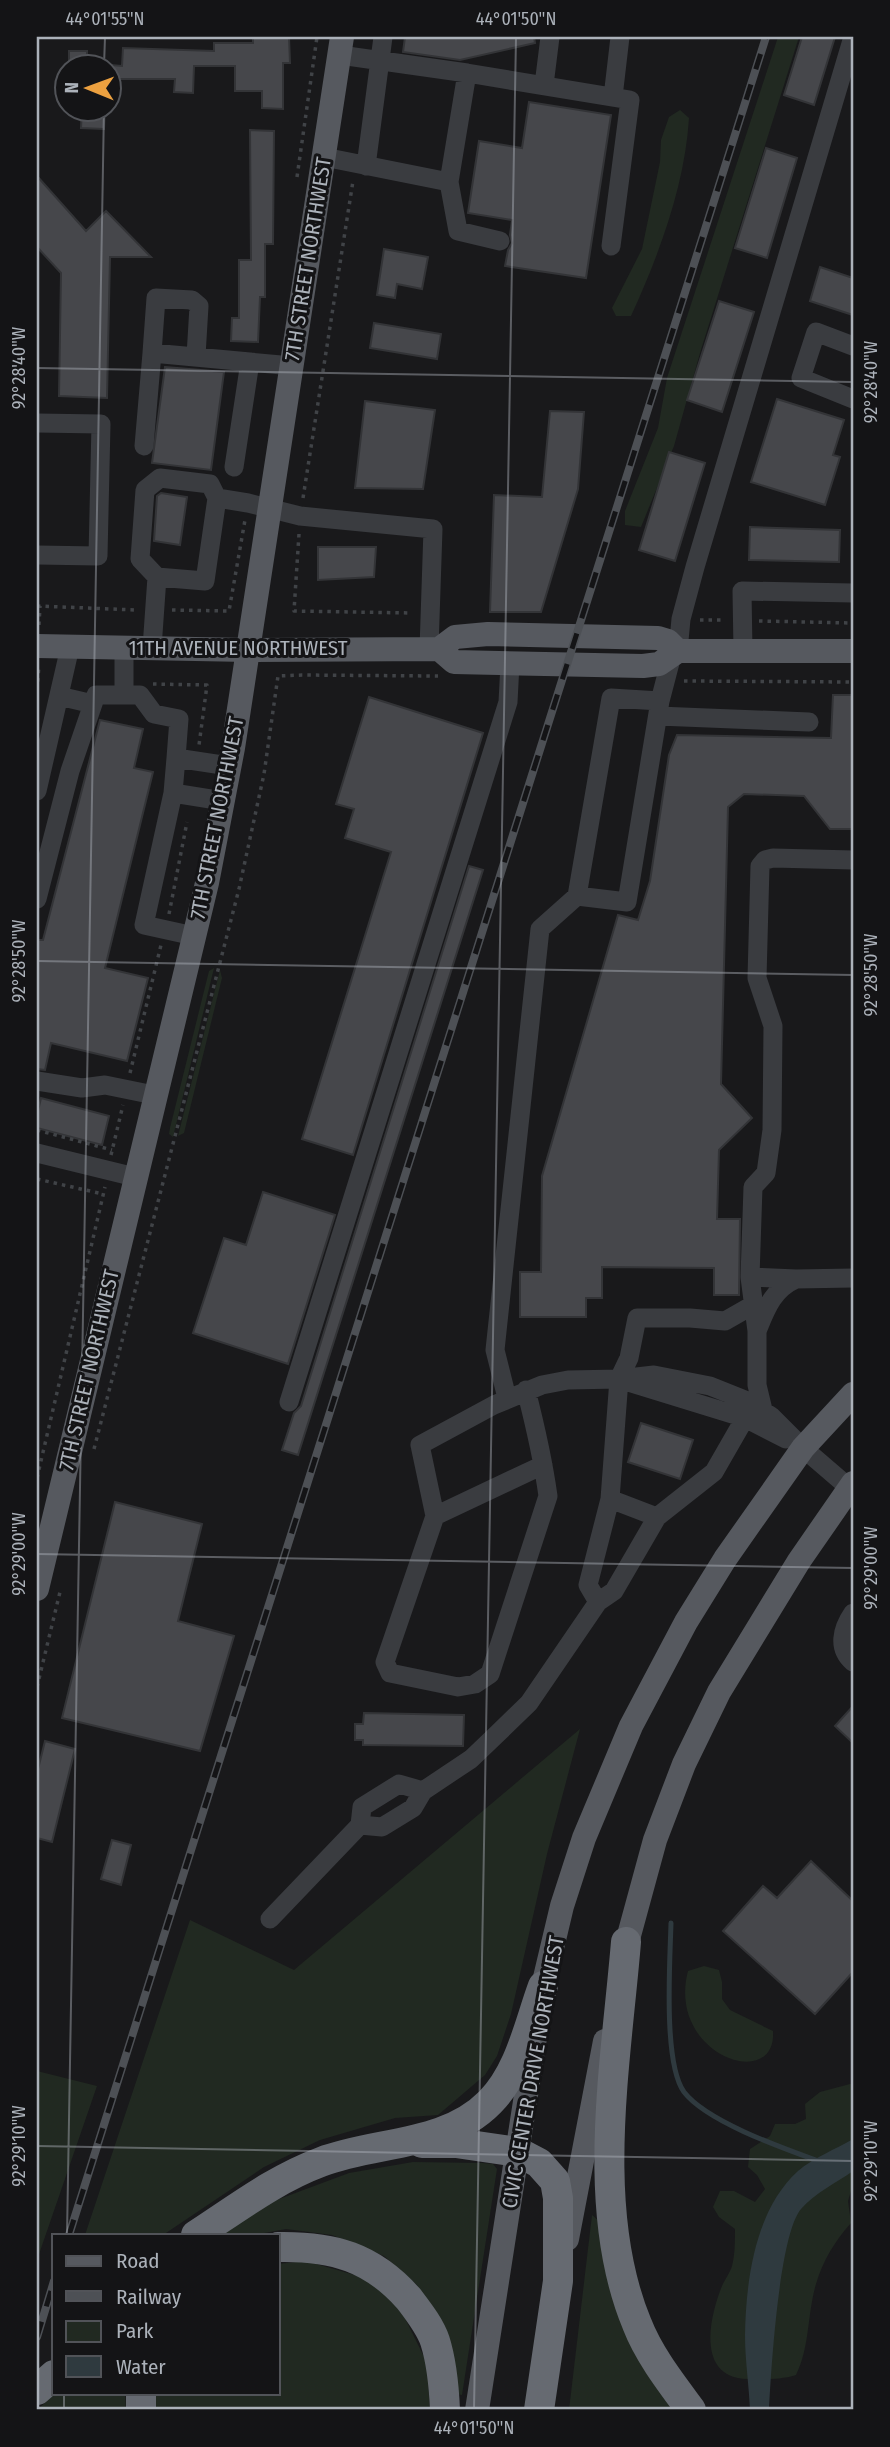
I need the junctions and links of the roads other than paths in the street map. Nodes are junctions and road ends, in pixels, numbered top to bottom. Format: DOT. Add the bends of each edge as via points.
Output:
graph roads {
  1 [pos="383,37"];
  2 [pos="550,37"];
  3 [pos="620,37"];
  4 [pos="853,37"];
  5 [pos="341,46"];
  6 [pos="380,61"];
  7 [pos="467,73"];
  8 [pos="544,85"];
  9 [pos="613,97"];
  10 [pos="324,156"];
  11 [pos="361,165"];
  12 [pos="449,182"];
  13 [pos="500,241"];
  14 [pos="611,246"];
  15 [pos="853,346"];
  16 [pos="152,354"];
  17 [pos="196,356"];
  18 [pos="250,362"];
  19 [pos="292,366"];
  20 [pos="853,399"];
  21 [pos="37,423"];
  22 [pos="144,446"];
  23 [pos="234,467"];
  24 [pos="218,498"];
  25 [pos="270,509"];
  26 [pos="37,555"];
  27 [pos="157,577"];
  28 [pos="853,593"];
  29 [pos="37,646"];
  30 [pos="71,647"];
  31 [pos="124,648"];
  32 [pos="152,648"];
  33 [pos="434,649"];
  34 [pos="248,650"];
  35 [pos="743,651"];
  36 [pos="853,651"];
  37 [pos="675,653"];
  38 [pos="510,664"];
  39 [pos="124,695"];
  40 [pos="59,696"];
  41 [pos="93,704"];
  42 [pos="659,708"];
  43 [pos="809,722"];
  44 [pos="176,758"];
  45 [pos="43,765"];
  46 [pos="229,766"];
  47 [pos="70,771"];
  48 [pos="37,792"];
  49 [pos="173,793"];
  50 [pos="222,801"];
  51 [pos="44,840"];
  52 [pos="853,860"];
  53 [pos="37,894"];
  54 [pos="577,896"];
  55 [pos="194,936"];
  56 [pos="37,1082"];
  57 [pos="154,1095"];
  58 [pos="37,1153"];
  59 [pos="135,1177"];
  60 [pos="750,1276"];
  61 [pos="853,1278"];
  62 [pos="796,1279"];
  63 [pos="753,1305"];
  64 [pos="757,1331"];
  65 [pos="619,1379"];
  66 [pos="526,1390"];
  67 [pos="853,1394"];
  68 [pos="507,1398"];
  69 [pos="289,1402"];
  70 [pos="754,1414"];
  71 [pos="803,1448"];
  72 [pos="543,1465"];
  73 [pos="852,1487"];
  74 [pos="610,1499"];
  75 [pos="435,1516"];
  76 [pos="657,1517"];
  77 [pos="37,1589"];
  78 [pos="597,1602"];
  79 [pos="853,1613"];
  80 [pos="853,1662"];
  81 [pos="423,1791"];
  82 [pos="360,1825"];
  83 [pos="270,1919"];
  84 [pos="626,1942"];
  85 [pos="543,1986"];
  86 [pos="408,2143"];
  87 [pos="518,2152"];
  88 [pos="198,2234"];
  89 [pos="280,2247"];
  90 [pos="558,2281"];
  91 [pos="445,2410"];
  92 [pos="477,2410"];
  93 [pos="539,2410"];
  94 [pos="691,2410"];
  1 -- 6 [label="street"];
  2 -- 8 [label="street"];
  3 -- 9 [label="street"];
  4 -- 37 [label="street" via="695,567"];
  5 -- 6 [label="street"];
  5 -- 10 [label="main road, 7TH STREET NORTHWEST"];
  6 -- 7 [label="street"];
  6 -- 11 [label="street"];
  7 -- 8 [label="street"];
  7 -- 12 [label="street"];
  8 -- 9 [label="street"];
  9 -- 14 [label="street" via="630,100"];
  10 -- 11 [label="street"];
  10 -- 19 [label="main road, 7TH STREET NORTHWEST"];
  11 -- 12 [label="street"];
  12 -- 13 [label="street" via="458,231"];
  15 -- 20 [label="street" via="816,332 800,378"];
  16 -- 17 [label="street"];
  16 -- 17 [label="street" via="156,298 192,300 199,306"];
  16 -- 22 [label="street"];
  17 -- 18 [label="street"];
  18 -- 19 [label="street"];
  18 -- 23 [label="street"];
  19 -- 25 [label="main road, 7TH STREET NORTHWEST"];
  21 -- 26 [label="street" via="101,424 98,556"];
  24 -- 25 [label="street"];
  24 -- 27 [label="street" via="205,581"];
  24 -- 27 [label="street" via="210,484 160,478 145,490 140,559"];
  25 -- 33 [label="street" via="433,529"];
  25 -- 34 [label="main road, 7TH STREET NORTHWEST"];
  27 -- 32 [label="street"];
  28 -- 35 [label="street" via="742,591"];
  29 -- 30 [label="main road, 11TH AVENUE NORTHWEST"];
  30 -- 31 [label="main road, 11TH AVENUE NORTHWEST"];
  30 -- 40 [label="street"];
  31 -- 32 [label="main road, 11TH AVENUE NORTHWEST"];
  31 -- 39 [label="street"];
  32 -- 34 [label="main road, 11TH AVENUE NORTHWEST"];
  33 -- 34 [label="main road, 11TH AVENUE NORTHWEST"];
  33 -- 37 [label="main road, 11TH AVENUE NORTHWEST" via="455,637 488,634 658,638 668,641"];
  33 -- 38 [label="main road, 11TH AVENUE NORTHWEST" via="454,662"];
  34 -- 46 [label="main road, 7TH STREET NORTHWEST"];
  35 -- 36 [label="main road, 11TH AVENUE NORTHWEST"];
  35 -- 37 [label="main road, 11TH AVENUE NORTHWEST"];
  37 -- 38 [label="main road, 11TH AVENUE NORTHWEST" via="659,664 643,666"];
  37 -- 42 [label="street"];
  38 -- 69 [label="street" via="508,702"];
  39 -- 41 [label="street" via="96,695"];
  39 -- 44 [label="street" via="140,695 154,713 179,719"];
  40 -- 41 [label="street"];
  40 -- 45 [label="street"];
  41 -- 47 [label="street"];
  42 -- 43 [label="street"];
  42 -- 54 [label="street" via="628,902"];
  42 -- 54 [label="street" via="611,698"];
  44 -- 46 [label="street"];
  44 -- 49 [label="street"];
  45 -- 47 [label="street"];
  45 -- 48 [label="street"];
  46 -- 50 [label="main road, 7TH STREET NORTHWEST"];
  47 -- 51 [label="street"];
  49 -- 50 [label="street"];
  49 -- 55 [label="street" via="144,925"];
  50 -- 55 [label="main road, 7TH STREET NORTHWEST"];
  51 -- 53 [label="street"];
  52 -- 60 [label="street" via="773,858 760,866 757,978 773,1026 772,1130 766,1173 753,1187"];
  54 -- 68 [label="street" via="540,929 495,1350"];
  55 -- 57 [label="main road, 7TH STREET NORTHWEST"];
  56 -- 57 [label="street" via="82,1088 105,1085"];
  57 -- 59 [label="main road, 7TH STREET NORTHWEST"];
  58 -- 59 [label="street"];
  59 -- 77 [label="main road, 7TH STREET NORTHWEST"];
  60 -- 62 [label="street"];
  60 -- 63 [label="street"];
  61 -- 62 [label="street"];
  62 -- 64 [label="street" via="778,1290"];
  63 -- 64 [label="street"];
  63 -- 65 [label="street" via="725,1321 637,1318 629,1358"];
  64 -- 70 [label="street"];
  65 -- 66 [label="street" via="568,1380"];
  65 -- 70 [label="street" via="654,1374 710,1386 745,1400"];
  65 -- 74 [label="street"];
  66 -- 68 [label="street"];
  66 -- 72 [label="street"];
  67 -- 71 [label="main road, CIVIC CENTER DRIVE NORTHWEST"];
  68 -- 75 [label="street" via="419,1445"];
  70 -- 71 [label="street"];
  70 -- 76 [label="street" via="714,1472"];
  71 -- 73 [label="street"];
  71 -- 85 [label="main road, CIVIC CENTER DRIVE NORTHWEST" via="699,1601 631,1726 584,1838"];
  72 -- 75 [label="street"];
  72 -- 75 [label="street" via="548,1496 490,1674 475,1684 458,1687 390,1672 385,1662"];
  73 -- 84 [label="main road" via="799,1561 719,1692 669,1802"];
  74 -- 76 [label="street"];
  74 -- 78 [label="street" via="588,1585"];
  76 -- 78 [label="street" via="614,1591"];
  78 -- 81 [label="street" via="529,1703 471,1759"];
  79 -- 80 [label="street" via="843,1633 846,1656"];
  81 -- 82 [label="street" via="413,1808 382,1827"];
  81 -- 82 [label="street" via="398,1784 362,1807"];
  82 -- 83 [label="street"];
  84 -- 90 [label="main road"];
  84 -- 94 [label="highway" via="609,2141 611,2218 622,2280 637,2325"];
  85 -- 86 [label="highway" via="512,2074 491,2102 473,2116"];
  85 -- 87 [label="main road, CIVIC CENTER DRIVE NORTHWEST"];
  86 -- 87 [label="highway" via="456,2143"];
  86 -- 88 [label="highway" via="320,2162 282,2179"];
  87 -- 90 [label="highway" via="539,2163 555,2181"];
  87 -- 92 [label="main road, CIVIC CENTER DRIVE NORTHWEST"];
  89 -- 91 [label="highway" via="339,2252 373,2266 399,2288 434,2339"];
  90 -- 93 [label="highway"];
}
